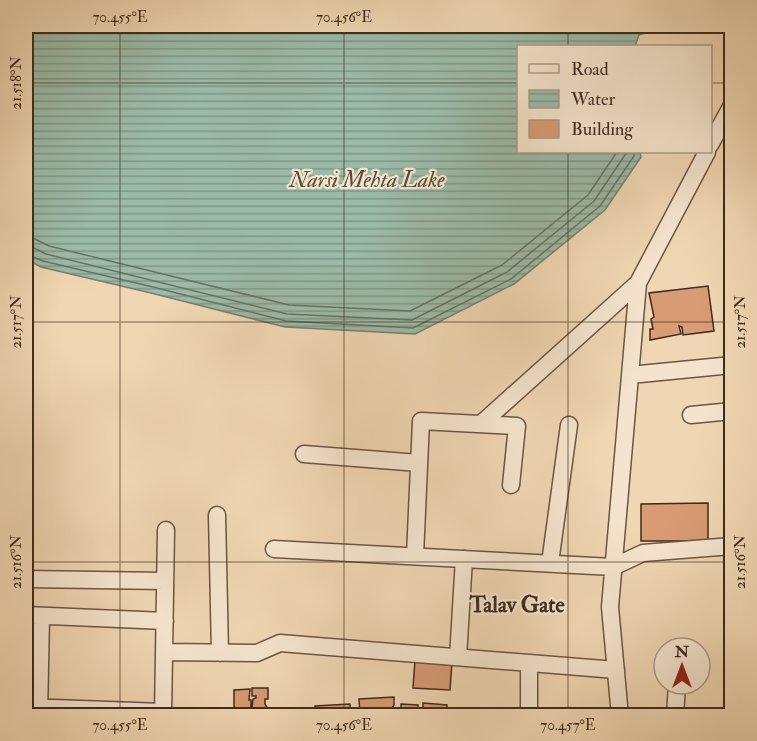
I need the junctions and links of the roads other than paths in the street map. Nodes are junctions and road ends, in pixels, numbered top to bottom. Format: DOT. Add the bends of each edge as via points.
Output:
graph roads {
  1 [pos="732,105"];
  2 [pos="712,143"];
  3 [pos="706,153"];
  4 [pos="638,284"];
  5 [pos="732,365"];
  6 [pos="630,375"];
  7 [pos="732,411"];
  8 [pos="691,415"];
  9 [pos="482,423"];
  10 [pos="569,425"];
  11 [pos="304,454"];
  12 [pos="419,462"];
  13 [pos="511,485"];
  14 [pos="217,515"];
  15 [pos="166,530"];
  16 [pos="732,546"];
  17 [pos="274,549"];
  18 [pos="414,556"];
  19 [pos="464,559"];
  20 [pos="550,563"];
  21 [pos="613,567"];
  22 [pos="26,579"];
  23 [pos="165,582"];
  24 [pos="33,616"];
  25 [pos="165,621"];
  26 [pos="164,652"];
  27 [pos="220,653"];
  28 [pos="458,657"];
  29 [pos="529,663"];
  30 [pos="616,670"];
  31 [pos="676,696"];
  32 [pos="35,710"];
  33 [pos="163,714"];
  34 [pos="529,716"];
  35 [pos="621,716"];
  36 [pos="675,716"];
  1 -- 2 [label="street"];
  3 -- 4 [label="street"];
  4 -- 6 [label="street"];
  4 -- 9 [label="street"];
  5 -- 6 [label="street"];
  6 -- 21 [label="street"];
  7 -- 8 [label="street"];
  9 -- 12 [label="street" via="421,421"];
  9 -- 13 [label="street" via="517,426"];
  10 -- 20 [label="street"];
  11 -- 12 [label="street"];
  12 -- 18 [label="street"];
  14 -- 27 [label="street"];
  15 -- 23 [label="street"];
  16 -- 21 [label="street" via="643,554"];
  17 -- 18 [label="street"];
  18 -- 19 [label="street"];
  19 -- 20 [label="street"];
  19 -- 28 [label="street"];
  20 -- 21 [label="street"];
  21 -- 30 [label="street" via="610,607"];
  22 -- 23 [label="street"];
  23 -- 25 [label="street"];
  24 -- 25 [label="street"];
  24 -- 32 [label="street"];
  25 -- 26 [label="street"];
  26 -- 27 [label="street"];
  26 -- 33 [label="street"];
  27 -- 28 [label="street" via="257,653 280,643"];
  28 -- 29 [label="street"];
  29 -- 30 [label="street"];
  29 -- 34 [label="street"];
  30 -- 35 [label="street"];
  31 -- 36 [label="street"];
  32 -- 33 [label="street"];
}
